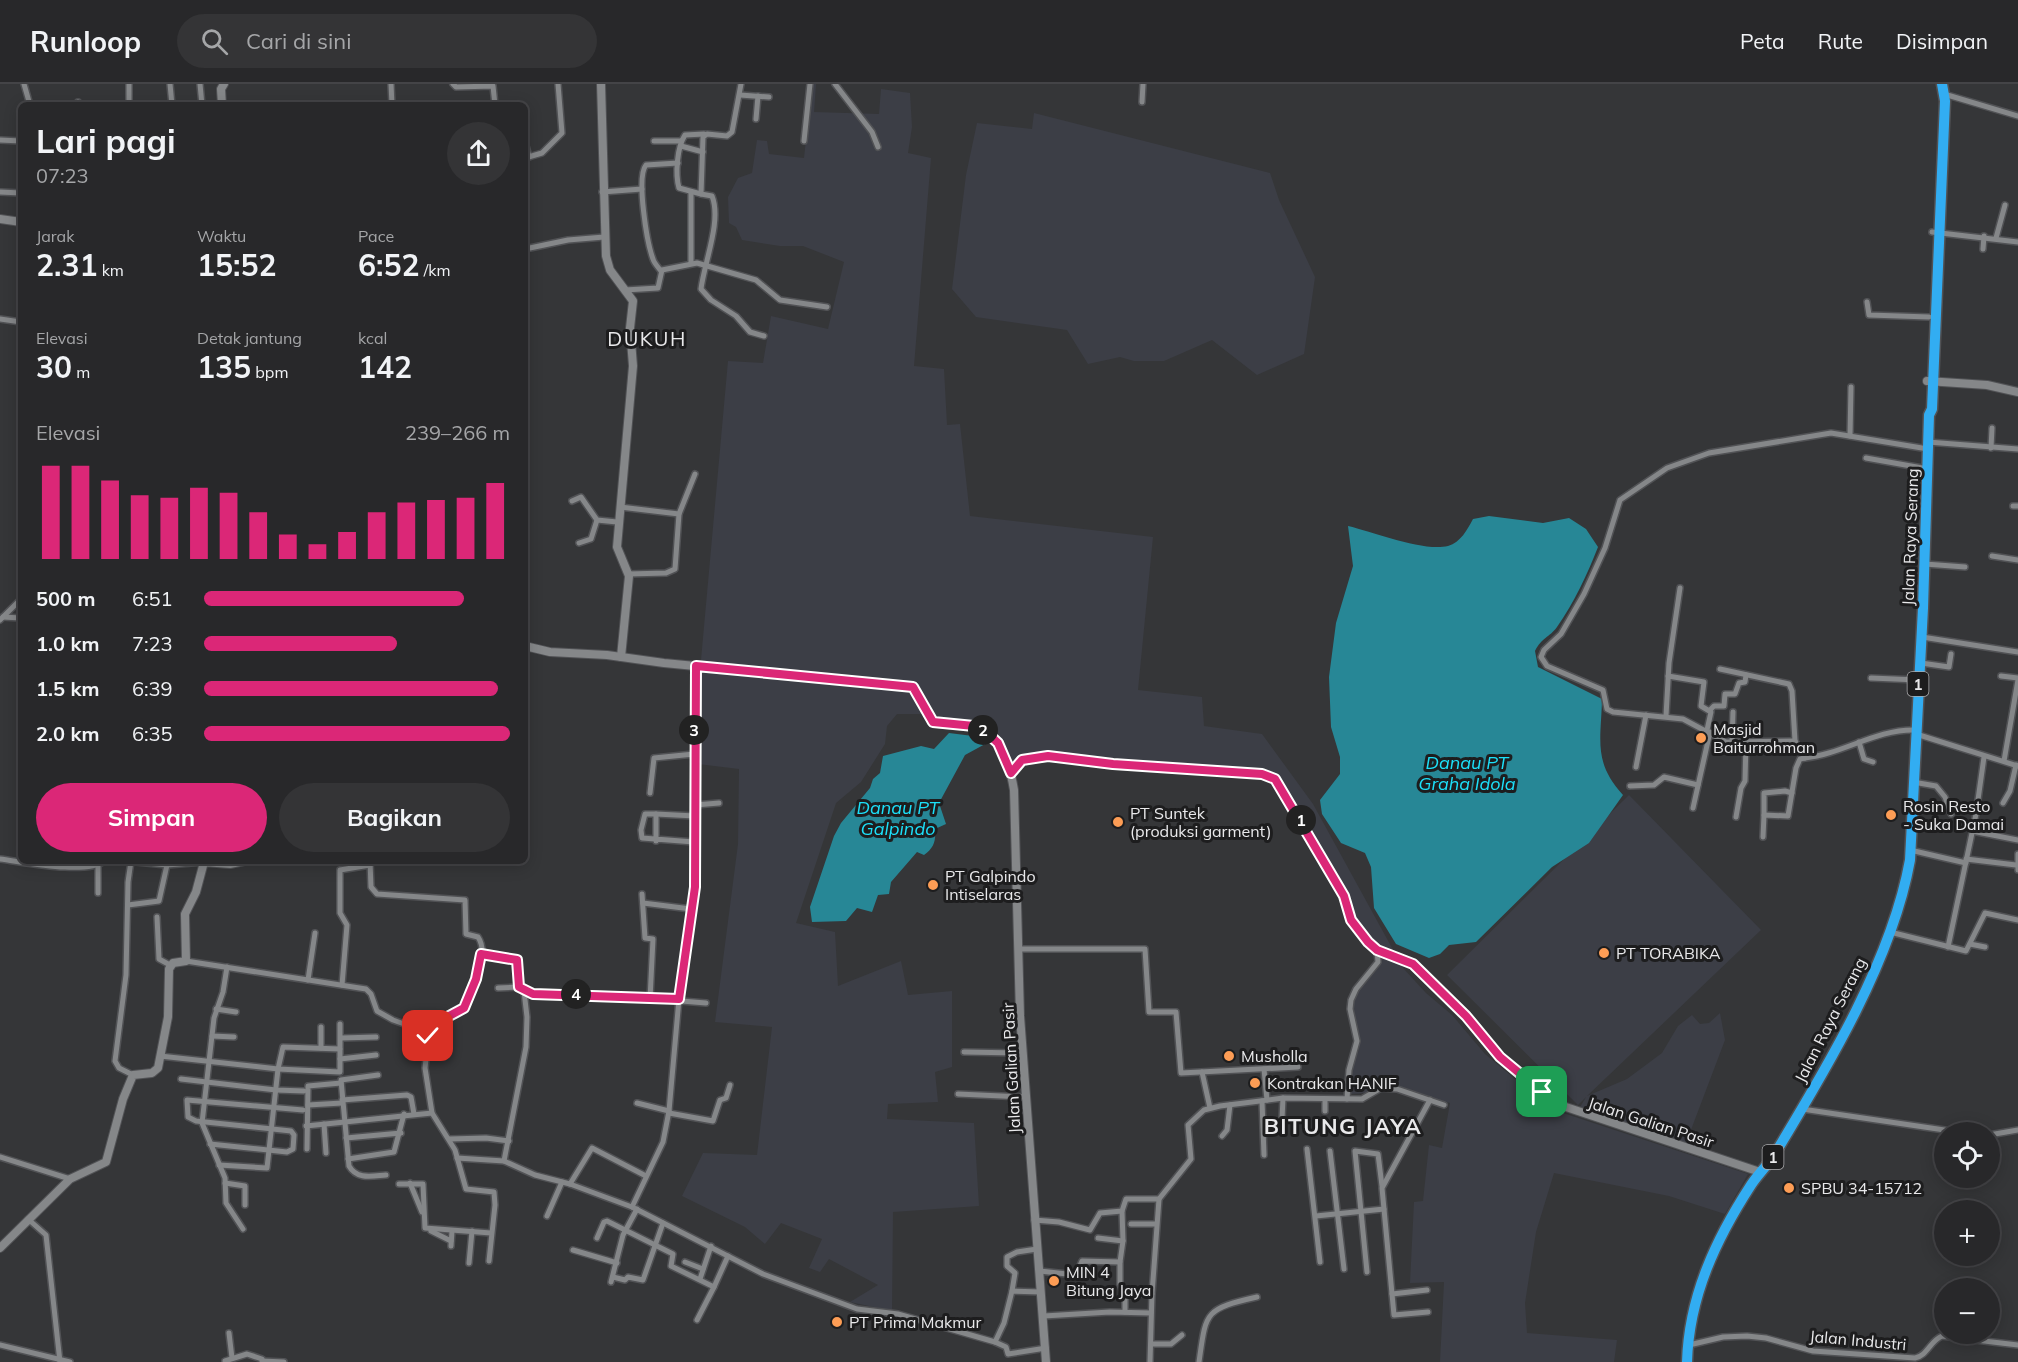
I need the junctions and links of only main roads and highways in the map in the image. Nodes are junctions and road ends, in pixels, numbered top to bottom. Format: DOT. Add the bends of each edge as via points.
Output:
graph roads {
  1 [pos="1942,89"];
  2 [pos="1935,232"];
  3 [pos="1930,381"];
  4 [pos="1687,1362"];
  1 -- 2 [label="highway, Jalan Raya Serang / 1"];
  2 -- 3 [label="highway, Jalan Raya Serang / 1"];
  2 -- 3 [label="highway, Jalan Raya Serang / 1" via="1929,317"];
  3 -- 4 [label="highway, Jalan Raya Serang / 1" via="1926,409 1928,469 1921,637 1906,879 1866,991 1802,1109 1729,1219 1714,1251 1692,1312"];
}
